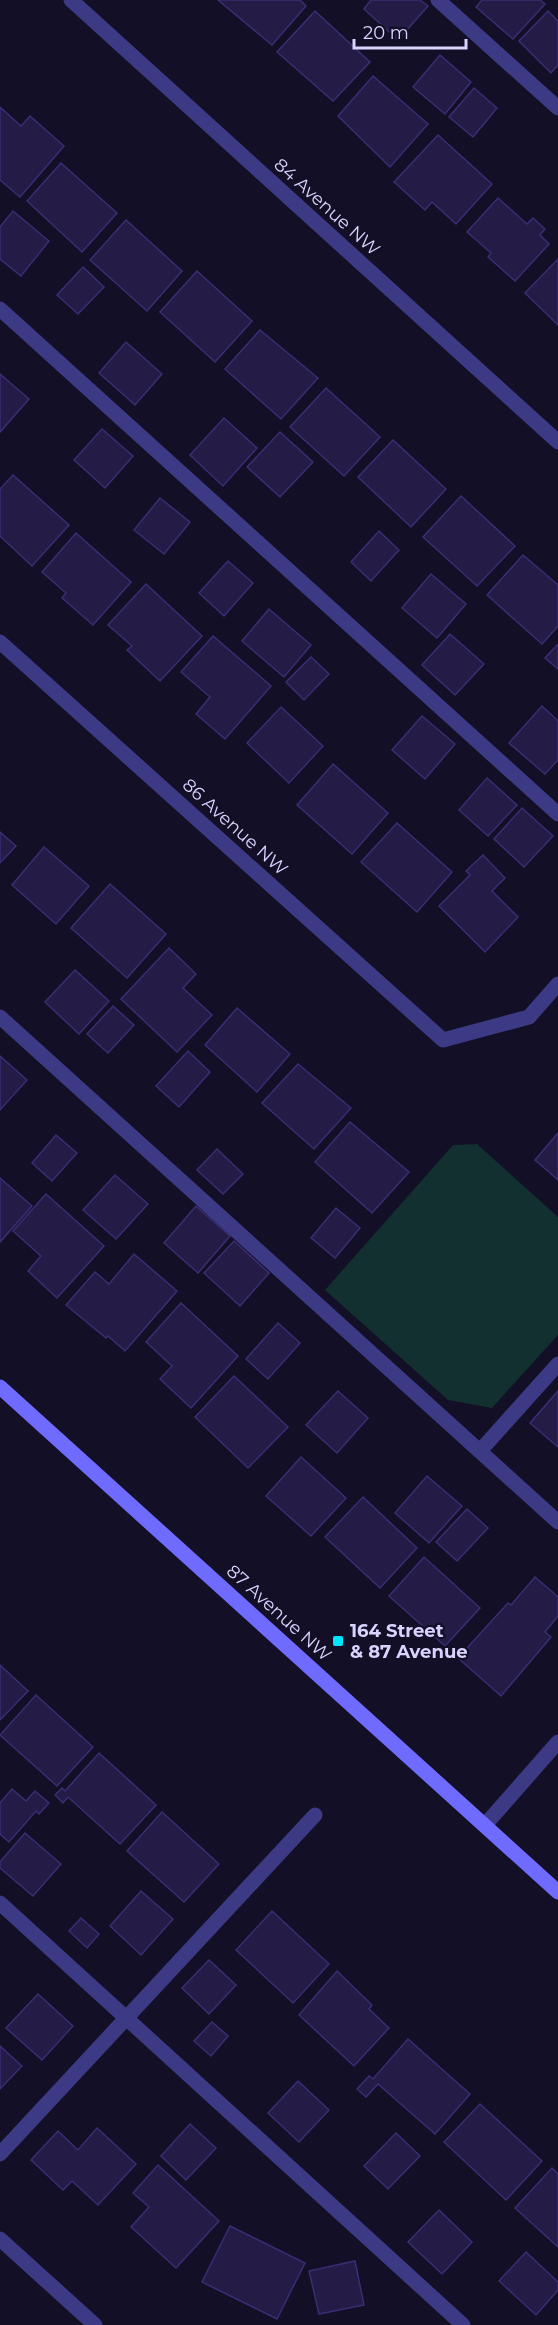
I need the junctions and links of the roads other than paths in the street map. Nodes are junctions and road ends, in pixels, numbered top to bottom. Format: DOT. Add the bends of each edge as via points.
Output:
graph roads {
  1 [pos="71,0"];
  2 [pos="438,0"];
  3 [pos="558,108"];
  4 [pos="0,309"];
  5 [pos="558,442"];
  6 [pos="0,642"];
  7 [pos="558,814"];
  8 [pos="558,984"];
  9 [pos="0,1017"];
  10 [pos="558,1364"];
  11 [pos="0,1387"];
  12 [pos="480,1451"];
  13 [pos="558,1522"];
  14 [pos="558,1742"];
  15 [pos="315,1815"];
  16 [pos="485,1825"];
  17 [pos="558,1892"];
  18 [pos="0,1903"];
  19 [pos="125,2017"];
  20 [pos="0,2154"];
  21 [pos="0,2239"];
  22 [pos="95,2325"];
  23 [pos="463,2325"];
  1 -- 5 [label="street, 84 Avenue NW"];
  2 -- 3 [label="street"];
  4 -- 7 [label="street"];
  6 -- 8 [label="street, 86 Avenue NW" via="443,1040 529,1017"];
  9 -- 12 [label="street"];
  10 -- 12 [label="street"];
  11 -- 16 [label="main road, 87 Avenue NW"];
  12 -- 13 [label="street"];
  14 -- 16 [label="street"];
  15 -- 19 [label="street"];
  16 -- 17 [label="main road, 87 Avenue NW"];
  18 -- 19 [label="street"];
  19 -- 20 [label="street"];
  19 -- 23 [label="street"];
  21 -- 22 [label="street"];
}
